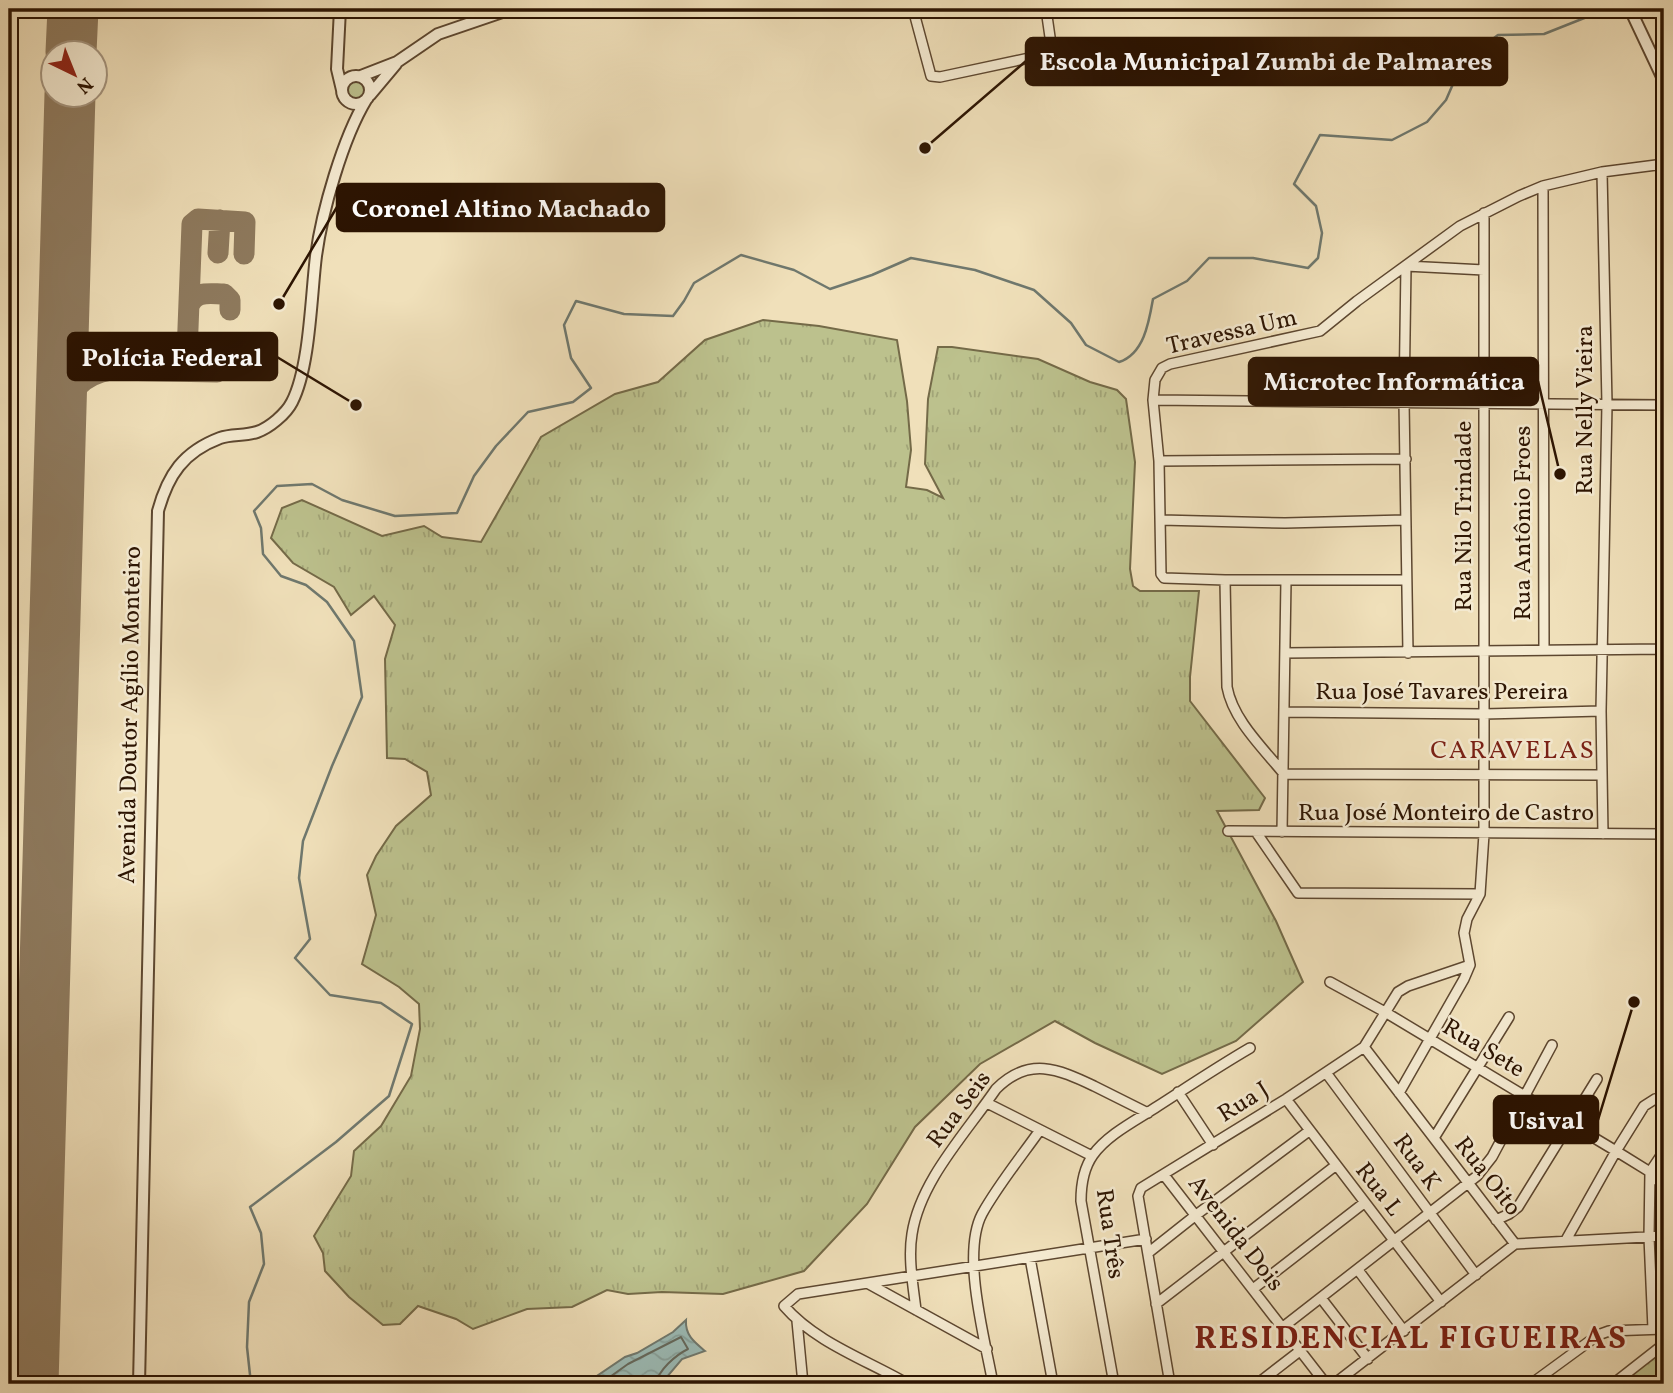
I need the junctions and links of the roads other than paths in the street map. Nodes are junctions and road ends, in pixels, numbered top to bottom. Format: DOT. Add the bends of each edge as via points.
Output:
graph roads {
  1 [pos="340,9"];
  2 [pos="512,9"];
  3 [pos="913,9"];
  4 [pos="1046,9"];
  5 [pos="1632,13"];
  6 [pos="339,52"];
  7 [pos="397,62"];
  8 [pos="358,76"];
  9 [pos="1664,81"];
  10 [pos="343,94"];
  11 [pos="368,98"];
  12 [pos="350,129"];
  13 [pos="1664,164"];
  14 [pos="1602,172"];
  15 [pos="1543,186"];
  16 [pos="1484,213"];
  17 [pos="1406,266"];
  18 [pos="1483,270"];
  19 [pos="1153,400"];
  20 [pos="1404,402"];
  21 [pos="1484,404"];
  22 [pos="1543,404"];
  23 [pos="1607,404"];
  24 [pos="1663,405"];
  25 [pos="1406,459"];
  26 [pos="1159,461"];
  27 [pos="1161,520"];
  28 [pos="1405,520"];
  29 [pos="1225,580"];
  30 [pos="1286,580"];
  31 [pos="1406,580"];
  32 [pos="1544,649"];
  33 [pos="1603,649"];
  34 [pos="1663,649"];
  35 [pos="1484,651"];
  36 [pos="1285,653"];
  37 [pos="1408,653"];
  38 [pos="1601,710"];
  39 [pos="1284,712"];
  40 [pos="1483,714"];
  41 [pos="1484,773"];
  42 [pos="1284,774"];
  43 [pos="1601,775"];
  44 [pos="1664,788"];
  45 [pos="1228,831"];
  46 [pos="1256,832"];
  47 [pos="1282,832"];
  48 [pos="1484,834"];
  49 [pos="1603,834"];
  50 [pos="1664,834"];
  51 [pos="1479,894"];
  52 [pos="1469,965"];
  53 [pos="1331,982"];
  54 [pos="1385,1012"];
  55 [pos="1509,1017"];
  56 [pos="1431,1040"];
  57 [pos="1552,1045"];
  58 [pos="1364,1047"];
  59 [pos="1250,1048"];
  60 [pos="1476,1068"];
  61 [pos="1326,1074"];
  62 [pos="1597,1079"];
  63 [pos="1178,1092"];
  64 [pos="1399,1093"];
  65 [pos="1524,1096"];
  66 [pos="1664,1097"];
  67 [pos="1286,1100"];
  68 [pos="987,1102"];
  69 [pos="1148,1113"];
  70 [pos="1570,1124"];
  71 [pos="1040,1130"];
  72 [pos="1309,1131"];
  73 [pos="1433,1138"];
  74 [pos="1213,1145"];
  75 [pos="1664,1150"];
  76 [pos="1616,1151"];
  77 [pos="1092,1156"];
  78 [pos="1335,1166"];
  79 [pos="1650,1172"];
  80 [pos="1164,1175"];
  81 [pos="1468,1184"];
  82 [pos="1664,1188"];
  83 [pos="1364,1203"];
  84 [pos="1429,1213"];
  85 [pos="1196,1215"];
  86 [pos="1496,1220"];
  87 [pos="1664,1236"];
  88 [pos="1649,1237"];
  89 [pos="1146,1239"];
  90 [pos="1566,1240"];
  91 [pos="1393,1242"];
  92 [pos="1515,1244"];
  93 [pos="1090,1248"];
  94 [pos="1224,1252"];
  95 [pos="1148,1253"];
  96 [pos="1030,1258"];
  97 [pos="973,1267"];
  98 [pos="1358,1270"];
  99 [pos="1476,1275"];
  100 [pos="912,1276"];
  101 [pos="1664,1279"];
  102 [pos="1651,1280"];
  103 [pos="867,1283"];
  104 [pos="1253,1289"];
  105 [pos="1321,1298"];
  106 [pos="1441,1302"];
  107 [pos="1156,1304"];
  108 [pos="916,1310"];
  109 [pos="797,1321"];
  110 [pos="1283,1327"];
  111 [pos="1653,1329"];
  112 [pos="1664,1329"];
  113 [pos="1404,1331"];
  114 [pos="1664,1344"];
  115 [pos="987,1349"];
  116 [pos="1301,1350"];
  117 [pos="1368,1359"];
  118 [pos="1542,1376"];
  119 [pos="139,1384"];
  120 [pos="803,1384"];
  121 [pos="908,1384"];
  122 [pos="993,1384"];
  123 [pos="1053,1384"];
  124 [pos="1114,1384"];
  125 [pos="1170,1384"];
  126 [pos="1257,1384"];
  127 [pos="1326,1384"];
  128 [pos="1334,1384"];
  129 [pos="1531,1384"];
  130 [pos="1549,1384"];
  131 [pos="1613,1384"];
  1 -- 6 [label="street, Avenida Doutor Agílio Monteiro"];
  2 -- 7 [label="street" via="438,34"];
  3 -- 4 [label="street" via="931,76 940,77 1043,55 1051,44"];
  5 -- 9 [label="street"];
  6 -- 8 [label="street"];
  6 -- 10 [label="street, Avenida Doutor Agílio Monteiro" via="337,69"];
  7 -- 8 [label="street"];
  7 -- 11 [label="street, Avenida Doutor Agílio Monteiro"];
  8 -- 10 [label="street" via="347,78"];
  8 -- 11 [label="street" via="368,82"];
  10 -- 11 [label="street" via="353,104"];
  10 -- 12 [label="street, Avenida Doutor Agílio Monteiro"];
  11 -- 12 [label="street, Avenida Doutor Agílio Monteiro"];
  12 -- 119 [label="street, Avenida Doutor Agílio Monteiro" via="316,252 302,371 294,398 279,418 258,432 222,437 180,464 165,486 158,511"];
  13 -- 14 [label="street, Travessa Um"];
  13 -- 24 [label="street"];
  14 -- 15 [label="street, Travessa Um"];
  14 -- 23 [label="street, Rua Nelly Vieira"];
  15 -- 16 [label="street, Travessa Um"];
  15 -- 22 [label="street, Rua Antônio Froes"];
  16 -- 17 [label="street, Travessa Um"];
  16 -- 18 [label="street, Rua Nilo Trindade"];
  17 -- 18 [label="street"];
  17 -- 19 [label="street, Travessa Um" via="1320,331 1170,363 1155,380"];
  17 -- 20 [label="street"];
  18 -- 21 [label="street, Rua Nilo Trindade"];
  19 -- 20 [label="street"];
  19 -- 26 [label="street"];
  20 -- 21 [label="street"];
  20 -- 25 [label="street"];
  21 -- 22 [label="street"];
  21 -- 35 [label="street, Rua Nilo Trindade"];
  22 -- 23 [label="street"];
  22 -- 32 [label="street, Rua Antônio Froes"];
  23 -- 24 [label="street"];
  23 -- 33 [label="street, Rua Nelly Vieira"];
  24 -- 34 [label="street"];
  25 -- 26 [label="street"];
  25 -- 28 [label="street"];
  26 -- 27 [label="street"];
  27 -- 28 [label="street"];
  27 -- 29 [label="street" via="1164,578"];
  28 -- 31 [label="street"];
  29 -- 30 [label="street"];
  29 -- 42 [label="street" via="1230,702"];
  30 -- 31 [label="street"];
  30 -- 36 [label="street"];
  31 -- 37 [label="street"];
  32 -- 33 [label="street"];
  32 -- 35 [label="street"];
  33 -- 34 [label="street"];
  33 -- 38 [label="street, Rua Nelly Vieira"];
  34 -- 44 [label="street"];
  35 -- 37 [label="street"];
  35 -- 40 [label="street, Rua Nilo Trindade"];
  36 -- 37 [label="street"];
  36 -- 39 [label="street"];
  38 -- 40 [label="street, Rua José Tavares Pereira"];
  38 -- 43 [label="street, Rua Nelly Vieira"];
  39 -- 40 [label="street, Rua José Tavares Pereira"];
  39 -- 42 [label="street"];
  40 -- 41 [label="street, Rua Nilo Trindade"];
  41 -- 42 [label="street"];
  41 -- 43 [label="street"];
  41 -- 48 [label="street, Rua Nilo Trindade"];
  42 -- 47 [label="street"];
  43 -- 49 [label="street, Rua Nelly Vieira"];
  45 -- 46 [label="street, Rua José Monteiro de Castro"];
  46 -- 47 [label="street, Rua José Monteiro de Castro"];
  46 -- 51 [label="street" via="1298,892"];
  47 -- 48 [label="street, Rua José Monteiro de Castro"];
  48 -- 49 [label="street, Rua José Monteiro de Castro"];
  48 -- 51 [label="street, Rua Nilo Trindade"];
  49 -- 50 [label="street, Rua José Monteiro de Castro"];
  51 -- 52 [label="street, Rua Nilo Trindade" via="1464,933"];
  52 -- 54 [label="street" via="1408,986 1398,992"];
  52 -- 56 [label="street"];
  53 -- 54 [label="street, Rua Sete"];
  54 -- 56 [label="street, Rua Sete"];
  54 -- 58 [label="street"];
  55 -- 60 [label="street"];
  56 -- 60 [label="street, Rua Sete"];
  56 -- 64 [label="street"];
  57 -- 65 [label="street"];
  58 -- 61 [label="street, Rua J"];
  58 -- 64 [label="street, Rua Oito"];
  59 -- 63 [label="street, Rua Três"];
  60 -- 65 [label="street, Rua Sete"];
  60 -- 73 [label="street"];
  61 -- 67 [label="street, Rua J"];
  61 -- 84 [label="street, Rua K"];
  62 -- 70 [label="street"];
  63 -- 69 [label="street, Rua Três"];
  63 -- 74 [label="street"];
  64 -- 73 [label="street, Rua Oito"];
  65 -- 70 [label="street, Rua Sete"];
  65 -- 81 [label="street" via="1492,1157"];
  66 -- 76 [label="street" via="1644,1106"];
  67 -- 72 [label="street, Rua L"];
  67 -- 74 [label="street, Rua J"];
  68 -- 69 [label="street, Rua Seis" via="1006,1079 1047,1068 1068,1073"];
  68 -- 71 [label="street"];
  68 -- 100 [label="street, Rua Seis" via="922,1200 912,1234"];
  69 -- 77 [label="street, Rua Três"];
  70 -- 76 [label="street, Rua Sete"];
  70 -- 86 [label="street" via="1518,1207"];
  71 -- 77 [label="street"];
  71 -- 97 [label="street" via="982,1214 973,1244"];
  72 -- 78 [label="street, Rua L"];
  72 -- 85 [label="street"];
  73 -- 81 [label="street, Rua Oito"];
  74 -- 80 [label="street, Rua J"];
  75 -- 79 [label="street"];
  76 -- 79 [label="street, Rua Sete"];
  76 -- 90 [label="street"];
  77 -- 93 [label="street, Rua Três" via="1081,1185"];
  78 -- 83 [label="street, Rua L"];
  78 -- 94 [label="street"];
  79 -- 82 [label="street"];
  79 -- 88 [label="street"];
  80 -- 85 [label="street, Avenida Dois"];
  80 -- 89 [label="street, Rua J" via="1141,1188 1138,1196"];
  81 -- 84 [label="street"];
  81 -- 86 [label="street, Rua Oito"];
  83 -- 91 [label="street, Rua L"];
  83 -- 104 [label="street"];
  84 -- 91 [label="street"];
  84 -- 99 [label="street, Rua K"];
  85 -- 94 [label="street, Avenida Dois"];
  85 -- 95 [label="street"];
  86 -- 92 [label="street, Rua Oito"];
  87 -- 88 [label="street, Rua Oito"];
  88 -- 90 [label="street, Rua Oito"];
  88 -- 102 [label="street"];
  89 -- 93 [label="street"];
  89 -- 95 [label="street"];
  90 -- 92 [label="street, Rua Oito"];
  91 -- 98 [label="street"];
  91 -- 106 [label="street, Rua L"];
  92 -- 99 [label="street"];
  93 -- 96 [label="street"];
  93 -- 124 [label="street, Rua Três"];
  94 -- 104 [label="street, Avenida Dois"];
  94 -- 107 [label="street"];
  95 -- 107 [label="street"];
  96 -- 97 [label="street"];
  96 -- 123 [label="street"];
  97 -- 100 [label="street"];
  97 -- 115 [label="street"];
  98 -- 105 [label="street"];
  98 -- 113 [label="street"];
  99 -- 106 [label="street"];
  100 -- 103 [label="street"];
  100 -- 108 [label="street, Rua Seis"];
  101 -- 102 [label="street"];
  102 -- 111 [label="street"];
  103 -- 108 [label="street"];
  103 -- 109 [label="street" via="798,1294 785,1306"];
  104 -- 110 [label="street, Avenida Dois"];
  105 -- 110 [label="street"];
  105 -- 117 [label="street"];
  106 -- 113 [label="street"];
  107 -- 125 [label="street"];
  108 -- 115 [label="street"];
  109 -- 120 [label="street"];
  109 -- 121 [label="street"];
  110 -- 116 [label="street, Avenida Dois"];
  111 -- 112 [label="street"];
  111 -- 118 [label="street" via="1598,1335"];
  113 -- 117 [label="street"];
  114 -- 131 [label="street"];
  115 -- 122 [label="street"];
  116 -- 126 [label="street"];
  116 -- 127 [label="street, Avenida Dois"];
  117 -- 128 [label="street"];
  118 -- 129 [label="street"];
  118 -- 130 [label="street"];
}
